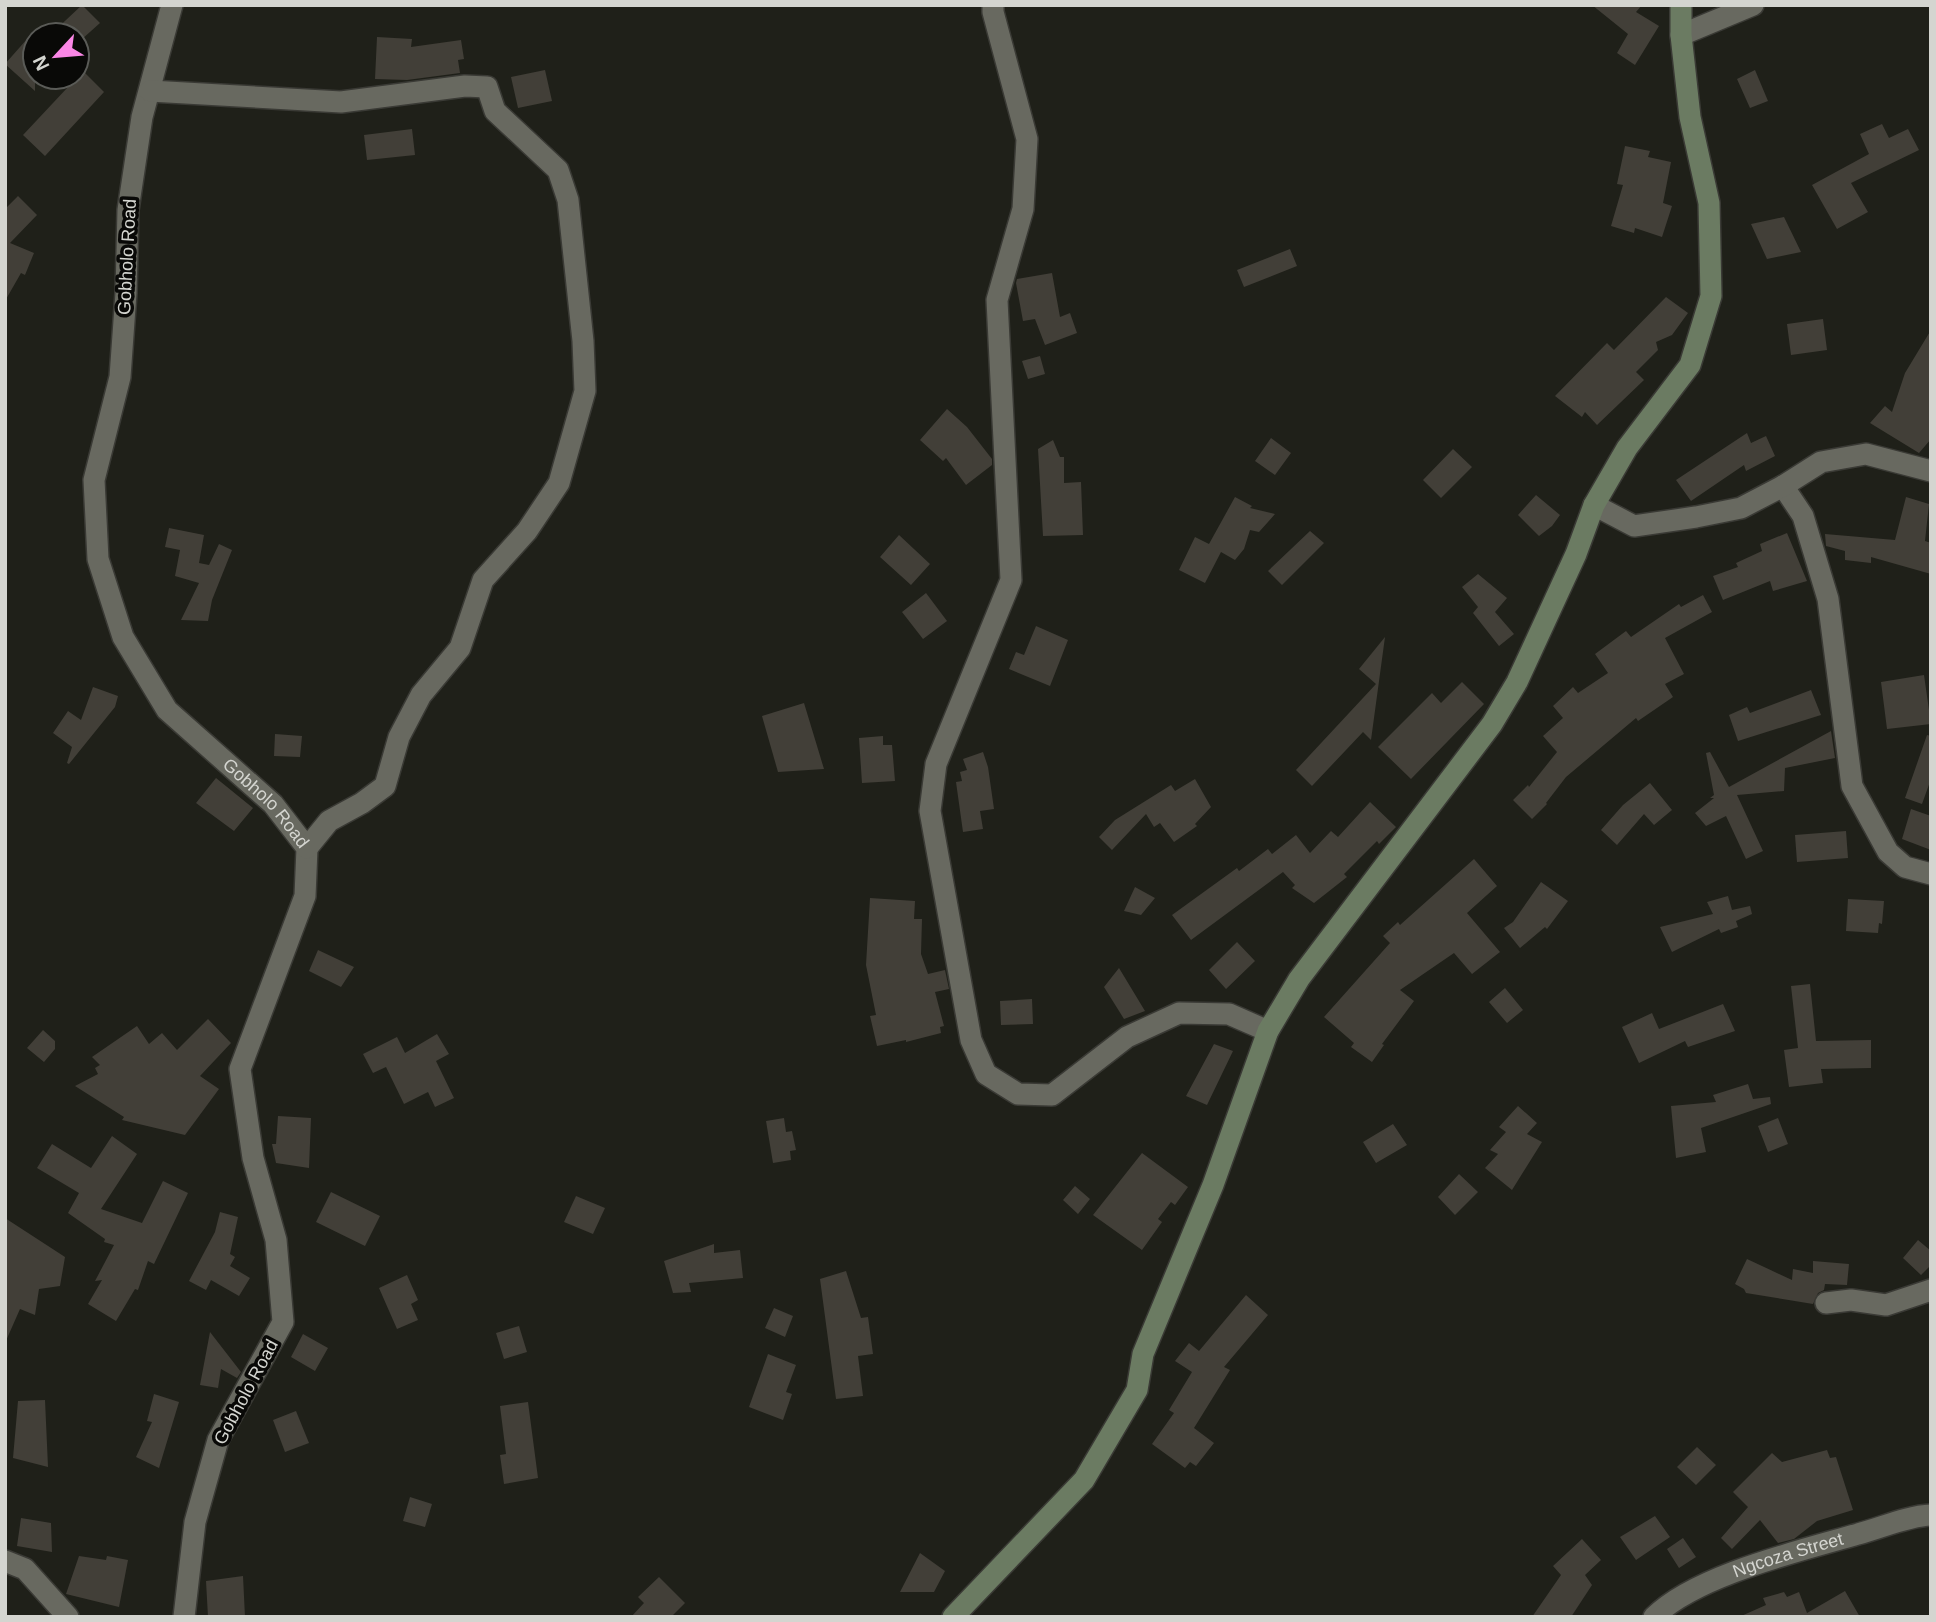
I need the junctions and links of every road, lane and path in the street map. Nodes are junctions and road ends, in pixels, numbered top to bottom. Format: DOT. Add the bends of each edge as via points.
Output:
graph roads {
  1 [pos="172,5"];
  2 [pos="993,5"];
  3 [pos="1681,5"];
  4 [pos="1752,5"];
  5 [pos="1681,34"];
  6 [pos="150,91"];
  7 [pos="1931,471"];
  8 [pos="1783,486"];
  9 [pos="1594,505"];
  10 [pos="307,848"];
  11 [pos="1931,874"];
  12 [pos="1268,1031"];
  13 [pos="1931,1290"];
  14 [pos="1826,1303"];
  15 [pos="1931,1515"];
  16 [pos="5,1561"];
  17 [pos="68,1617"];
  18 [pos="184,1617"];
  19 [pos="953,1617"];
  20 [pos="1654,1617"];
  1 -- 6 [label="street, Gobholo Road"];
  2 -- 12 [label="street" via="1027,139 1023,209 997,300 1011,580 936,764 930,811 971,1040 986,1074 1018,1094 1052,1095 1127,1037 1180,1013 1229,1014"];
  3 -- 5 [label="street"];
  4 -- 5 [label="street"];
  5 -- 9 [label="street" via="1690,117 1709,203 1711,296 1690,365 1627,448"];
  6 -- 10 [label="street, Gobholo Road" via="128,210 120,377 94,480 98,559 123,637 167,710 273,804"];
  6 -- 10 [label="street" via="341,102 487,87 495,111 558,170 568,200 585,391 559,483 527,531 483,580 460,648 421,695 399,737 384,786 329,821"];
  7 -- 8 [label="street" via="1866,454 1821,463"];
  8 -- 9 [label="street" via="1741,508 1634,526"];
  8 -- 11 [label="street" via="1803,516 1828,599 1852,786 1888,852 1905,867"];
  9 -- 12 [label="street" via="1517,682 1492,724 1299,979"];
  10 -- 18 [label="street, Gobholo Road" via="305,896 240,1069 253,1158 276,1240 283,1322 218,1440 195,1522"];
  12 -- 19 [label="street" via="1213,1185 1143,1354 1137,1390 1083,1480"];
  13 -- 14 [label="street" via="1886,1306 1851,1300"];
  15 -- 20 [label="street, Ngcoza Street" via="1724,1575"];
  16 -- 17 [label="street" via="25,1569"];
}
